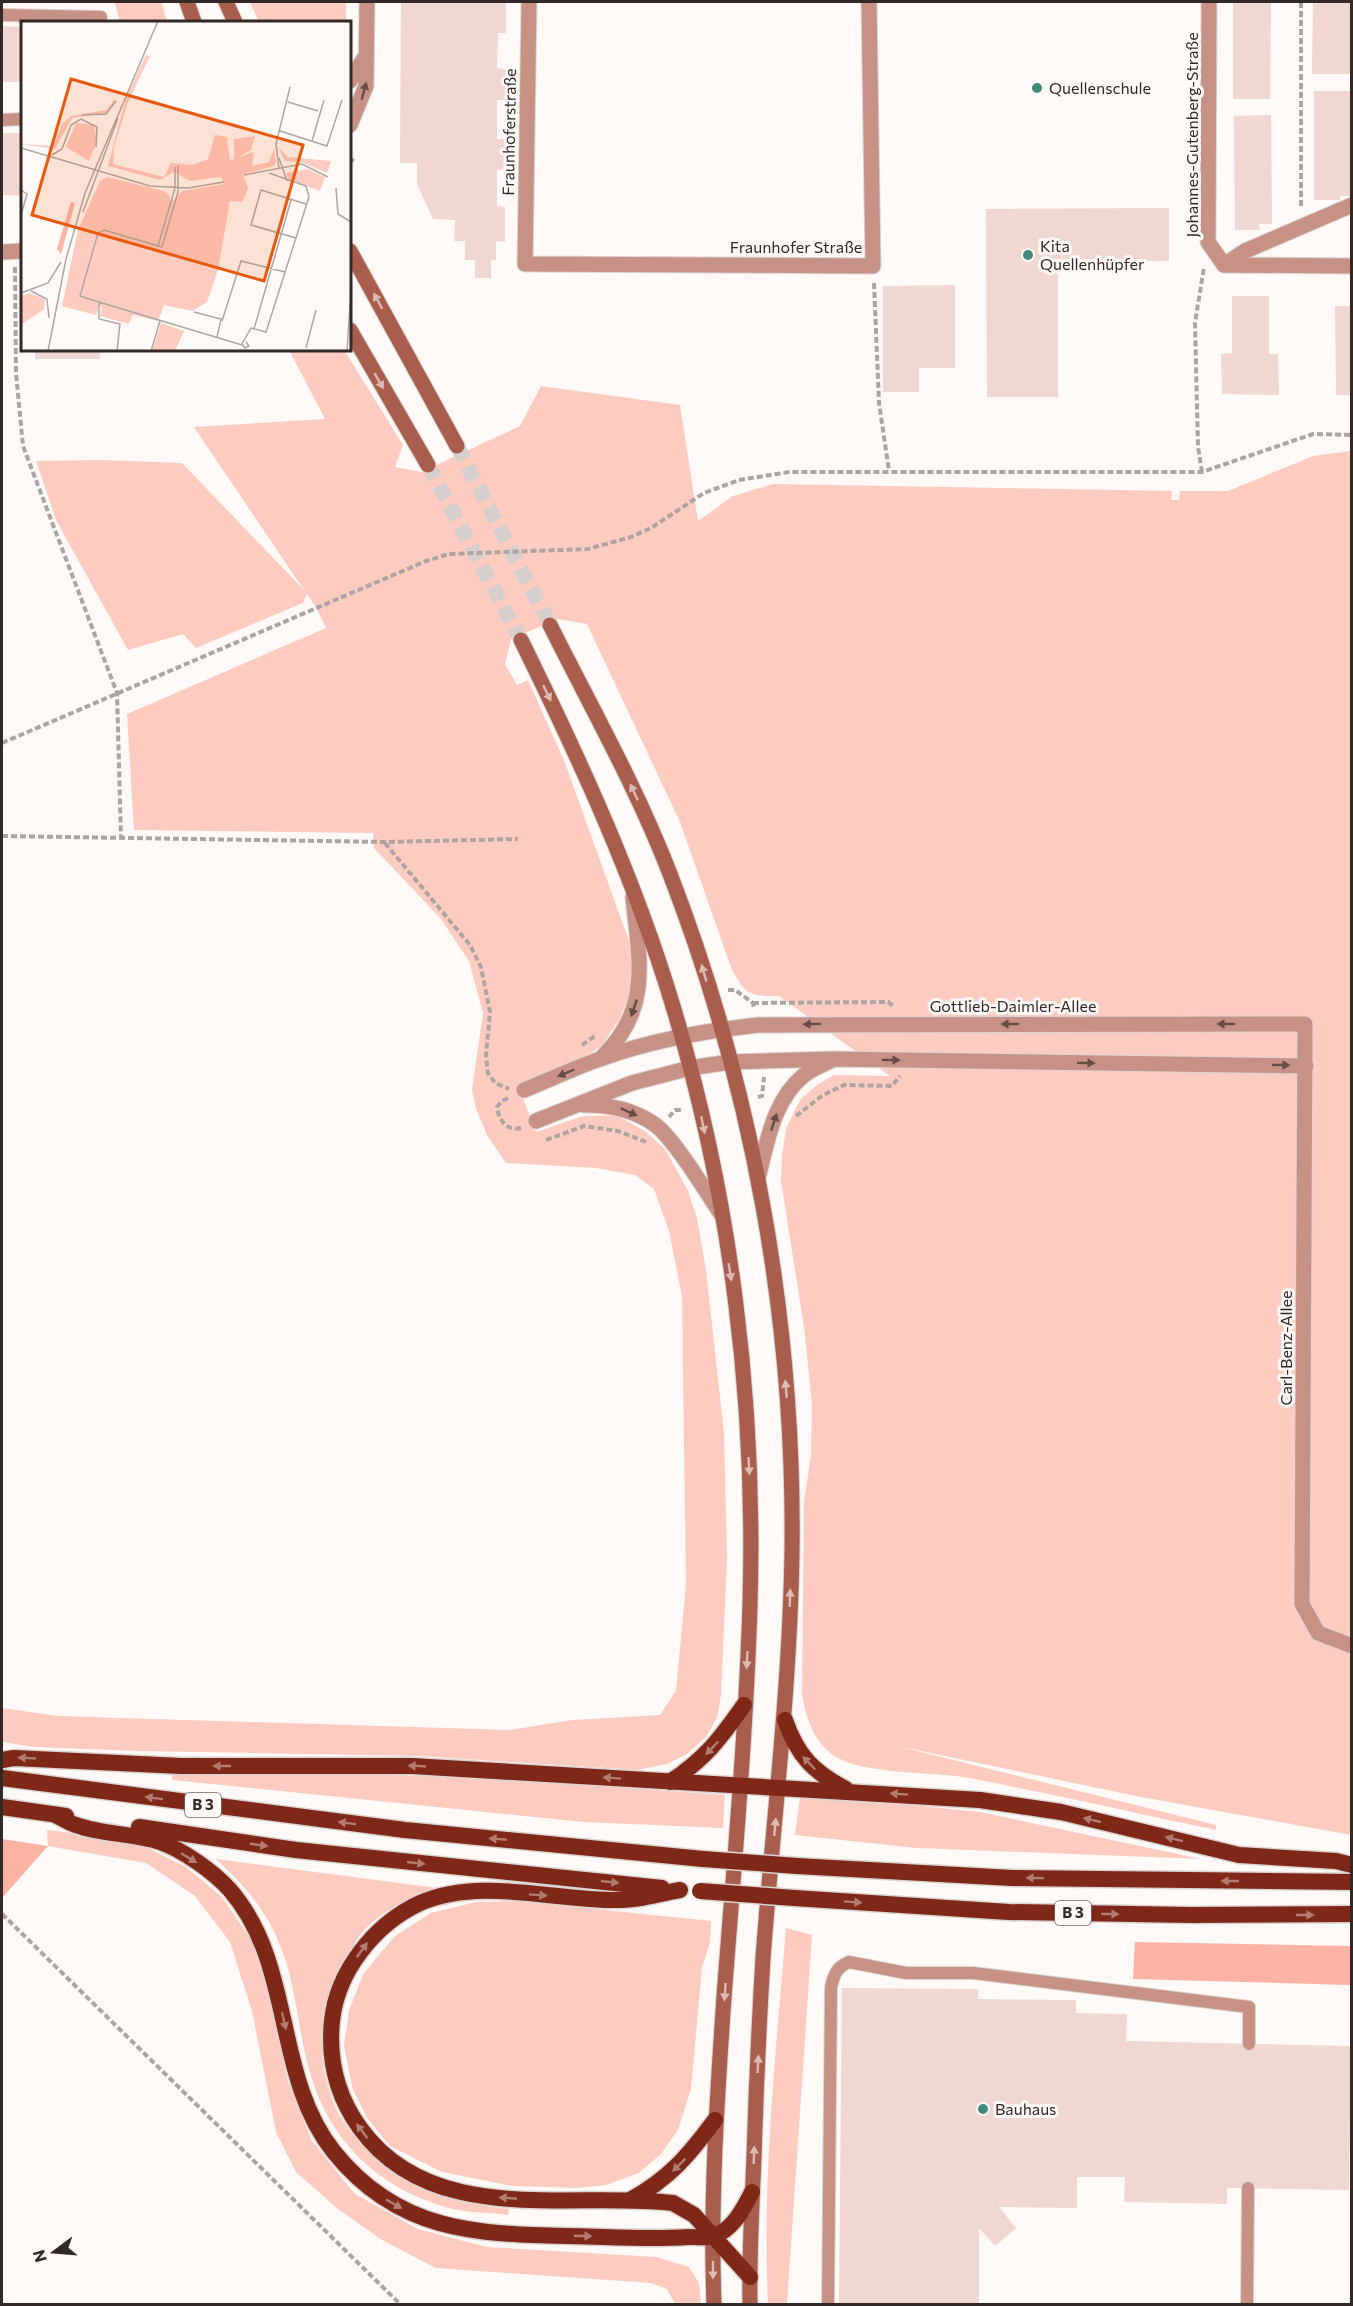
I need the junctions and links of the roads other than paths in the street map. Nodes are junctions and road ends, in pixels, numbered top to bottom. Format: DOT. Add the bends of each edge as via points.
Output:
graph roads {
  1 [pos="187,2"];
  2 [pos="226,2"];
  3 [pos="367,2"];
  4 [pos="529,2"];
  5 [pos="869,2"];
  6 [pos="1209,2"];
  7 [pos="2,15"];
  8 [pos="101,17"];
  9 [pos="194,21"];
  10 [pos="235,21"];
  11 [pos="367,55"];
  12 [pos="351,79"];
  13 [pos="351,117"];
  14 [pos="21,119"];
  15 [pos="2,120"];
  16 [pos="1352,206"];
  17 [pos="351,253"];
  18 [pos="525,264"];
  19 [pos="1224,265"];
  20 [pos="1352,266"];
  21 [pos="351,332"];
  22 [pos="457,446"];
  23 [pos="428,465"];
  24 [pos="550,625"];
  25 [pos="521,640"];
  26 [pos="632,888"];
  27 [pos="1305,1024"];
  28 [pos="721,1029"];
  29 [pos="682,1036"];
  30 [pos="600,1059"];
  31 [pos="833,1059"];
  32 [pos="730,1062"];
  33 [pos="1306,1066"];
  34 [pos="690,1068"];
  35 [pos="524,1090"];
  36 [pos="572,1106"];
  37 [pos="536,1121"];
  38 [pos="758,1179"];
  39 [pos="721,1214"];
  40 [pos="1352,1646"];
  41 [pos="744,1705"];
  42 [pos="785,1720"];
  43 [pos="2,1760"];
  44 [pos="2,1778"];
  45 [pos="670,1782"];
  46 [pos="740,1786"];
  47 [pos="779,1789"];
  48 [pos="850,1791"];
  49 [pos="2,1807"];
  50 [pos="55,1815"];
  51 [pos="1352,1865"];
  52 [pos="1352,1882"];
  53 [pos="680,1890"];
  54 [pos="1352,1914"];
  55 [pos="1249,2044"];
  56 [pos="716,2120"];
  57 [pos="1248,2188"];
  58 [pos="752,2192"];
  59 [pos="629,2200"];
  60 [pos="713,2236"];
  61 [pos="750,2277"];
  62 [pos="714,2304"];
  63 [pos="750,2304"];
  64 [pos="828,2304"];
  65 [pos="1247,2304"];
  1 -- 9 [label="main road"];
  2 -- 10 [label="main road"];
  3 -- 11 [label="street"];
  4 -- 18 [label="street, Fraunhoferstraße"];
  5 -- 18 [label="street, Fraunhofer Straße" via="873,266"];
  6 -- 19 [label="street, Johannes-Gutenberg-Straße" via="1208,242"];
  7 -- 8 [label="lane"];
  11 -- 12 [label="street"];
  13 -- 11 [label="street, one-way" via="366,86"];
  14 -- 15 [label="lane"];
  16 -- 19 [label="street" via="1245,251"];
  22 -- 17 [label="main road, one-way"];
  19 -- 20 [label="street"];
  21 -- 23 [label="main road, one-way"];
  28 -- 24 [label="main road, one-way" via="670,872 635,792"];
  25 -- 26 [label="main road, one-way" via="577,755"];
  26 -- 29 [label="main road"];
  26 -- 30 [label="street, one-way" via="640,965 637,1001 626,1029"];
  27 -- 28 [label="street, Gottlieb-Daimler-Allee, one-way" via="776,1025"];
  27 -- 33 [label="street, Carl-Benz-Allee"];
  28 -- 29 [label="street, Gottlieb-Daimler-Allee"];
  28 -- 32 [label="main road"];
  29 -- 30 [label="street, Gottlieb-Daimler-Allee"];
  29 -- 34 [label="main road"];
  30 -- 35 [label="street, Gottlieb-Daimler-Allee, one-way"];
  31 -- 32 [label="street"];
  31 -- 33 [label="street, one-way"];
  38 -- 31 [label="street, one-way" via="784,1098 803,1076"];
  32 -- 34 [label="street"];
  32 -- 38 [label="main road"];
  33 -- 40 [label="street, Carl-Benz-Allee" via="1302,1604 1318,1632"];
  34 -- 36 [label="street" via="633,1083"];
  34 -- 39 [label="main road, one-way"];
  36 -- 37 [label="street"];
  36 -- 39 [label="street, one-way" via="604,1104 654,1123"];
  42 -- 38 [label="main road, one-way" via="792,1550 790,1448 777,1298"];
  39 -- 41 [label="main road, one-way" via="744,1381 749,1473 750,1603"];
  41 -- 45 [label="highway, one-way" via="718,1743"];
  41 -- 46 [label="main road"];
  42 -- 47 [label="main road"];
  48 -- 42 [label="highway, one-way" via="830,1781 807,1761 791,1739"];
  45 -- 43 [label="highway, one-way" via="412,1766 182,1766"];
  52 -- 44 [label="highway, B 3, one-way, bridge" via="1012,1878 703,1859 405,1830"];
  45 -- 46 [label="highway"];
  46 -- 47 [label="highway"];
  46 -- 56 [label="main road, one-way"];
  47 -- 48 [label="highway"];
  58 -- 47 [label="main road, one-way" via="763,1960"];
  51 -- 48 [label="highway, one-way" via="1239,1855 1014,1804"];
  49 -- 50 [label="highway, B 3"];
  50 -- 53 [label="highway, B 3, one-way" via="296,1850"];
  50 -- 60 [label="highway, one-way" via="77,1826 161,1842 209,1871 230,1890 259,1934 298,2079 318,2128 334,2152 370,2189 392,2205 469,2231 662,2239"];
  53 -- 54 [label="highway, B 3, one-way, bridge" via="1009,1912"];
  59 -- 53 [label="highway, one-way" via="565,2202 503,2198 451,2189 405,2170 366,2136 345,2104 333,2066 333,2012 345,1978 371,1938 394,1918 422,1902 469,1890 623,1900"];
  55 -- 64 [label="lane" via="1249,2007 973,1973 906,1973 849,1962 841,1966 831,1987"];
  56 -- 59 [label="highway, one-way" via="677,2167 649,2190"];
  56 -- 60 [label="main road"];
  57 -- 65 [label="lane"];
  58 -- 60 [label="highway" via="727,2228"];
  58 -- 61 [label="main road"];
  59 -- 60 [label="highway" via="673,2203 694,2215"];
  60 -- 61 [label="highway"];
  60 -- 62 [label="main road, one-way"];
  61 -- 63 [label="main road"];
}
